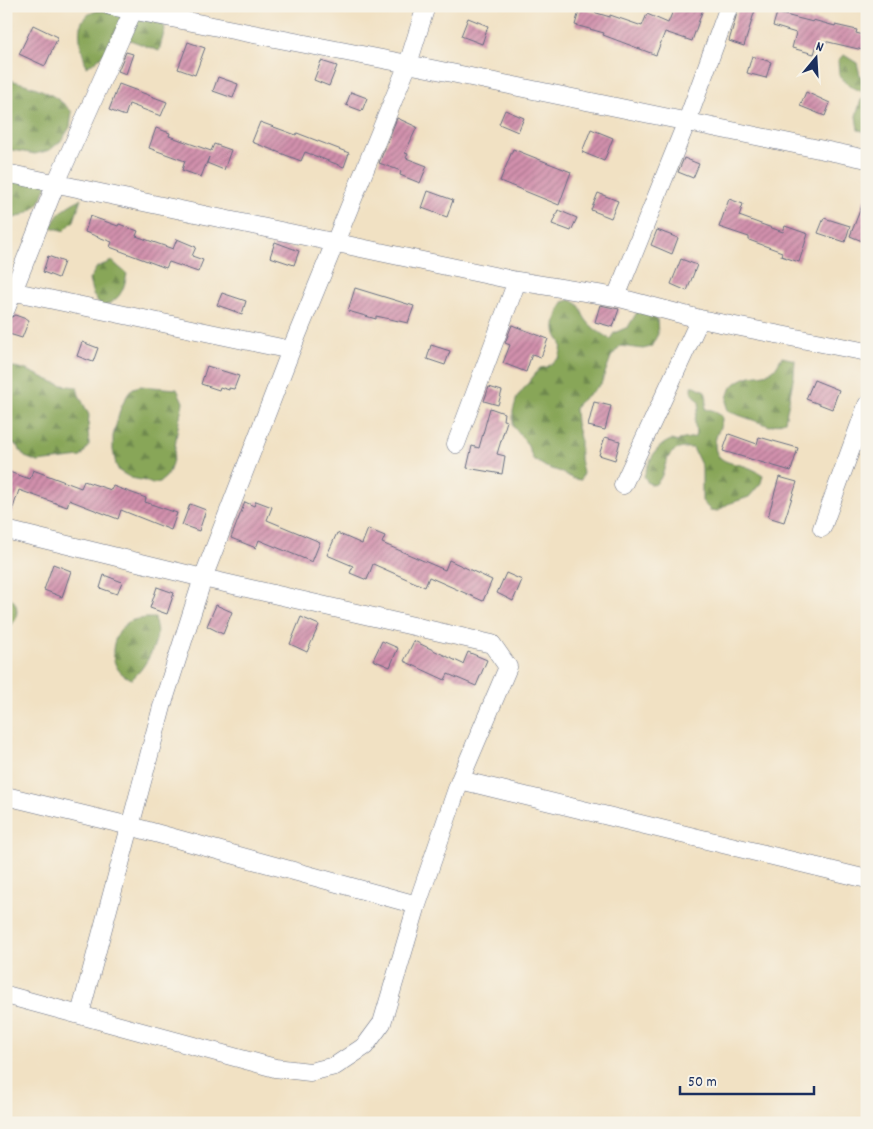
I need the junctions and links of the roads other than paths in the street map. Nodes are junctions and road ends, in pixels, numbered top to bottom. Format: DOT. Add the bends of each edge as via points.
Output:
graph roads {
  1 [pos="110,6"];
  2 [pos="426,6"];
  3 [pos="729,6"];
  4 [pos="134,9"];
  5 [pos="408,64"];
  6 [pos="687,121"];
  7 [pos="867,159"];
  8 [pos="6,173"];
  9 [pos="56,183"];
  10 [pos="336,242"];
  11 [pos="517,281"];
  12 [pos="10,291"];
  13 [pos="616,298"];
  14 [pos="6,309"];
  15 [pos="700,319"];
  16 [pos="291,350"];
  17 [pos="867,352"];
  18 [pos="867,405"];
  19 [pos="456,444"];
  20 [pos="623,485"];
  21 [pos="822,528"];
  22 [pos="6,530"];
  23 [pos="203,578"];
  24 [pos="460,780"];
  25 [pos="6,796"];
  26 [pos="130,826"];
  27 [pos="867,879"];
  28 [pos="417,905"];
  29 [pos="6,995"];
  30 [pos="80,1014"];
  1 -- 4 [label="street"];
  2 -- 5 [label="street"];
  3 -- 6 [label="street"];
  4 -- 5 [label="street"];
  4 -- 9 [label="street"];
  5 -- 6 [label="street"];
  5 -- 10 [label="street"];
  6 -- 7 [label="street"];
  6 -- 13 [label="street"];
  8 -- 9 [label="street"];
  9 -- 10 [label="street"];
  9 -- 12 [label="street"];
  10 -- 11 [label="street"];
  10 -- 16 [label="street"];
  11 -- 13 [label="street"];
  11 -- 19 [label="street"];
  12 -- 14 [label="street"];
  12 -- 16 [label="street"];
  13 -- 15 [label="street"];
  15 -- 17 [label="street"];
  15 -- 20 [label="street"];
  16 -- 23 [label="street"];
  18 -- 21 [label="street"];
  22 -- 23 [label="street"];
  23 -- 24 [label="street" via="492,644 508,667"];
  23 -- 26 [label="street" via="163,703"];
  24 -- 27 [label="street"];
  24 -- 28 [label="street"];
  25 -- 26 [label="street"];
  26 -- 28 [label="street"];
  26 -- 30 [label="street"];
  28 -- 30 [label="street" via="382,1023 365,1046 335,1066 310,1072 275,1068"];
  29 -- 30 [label="street"];
}
